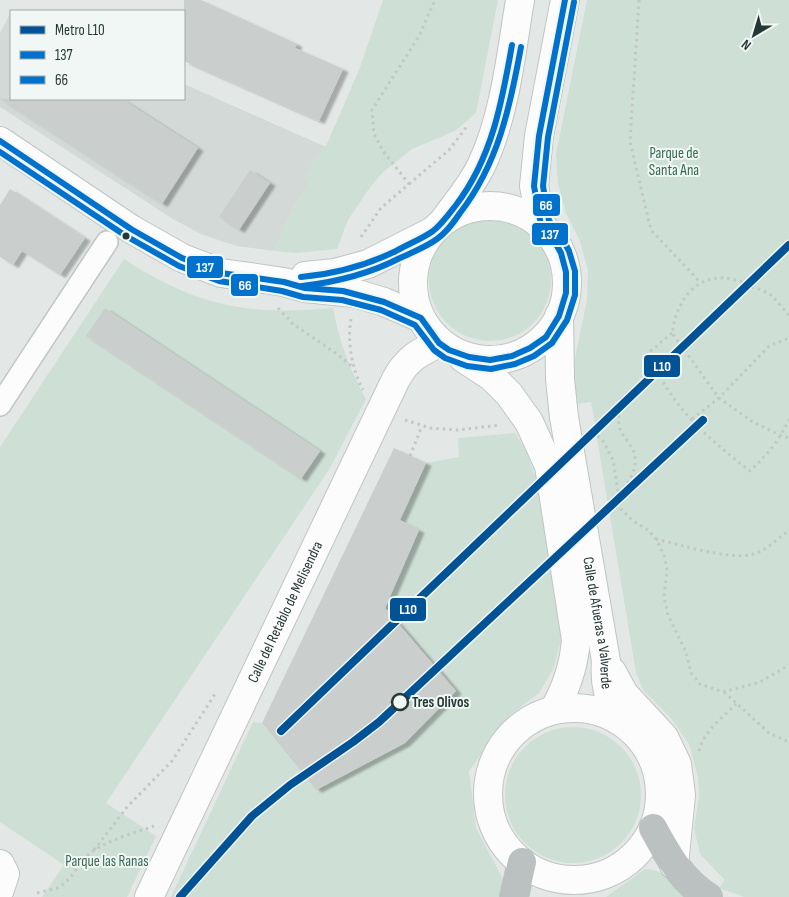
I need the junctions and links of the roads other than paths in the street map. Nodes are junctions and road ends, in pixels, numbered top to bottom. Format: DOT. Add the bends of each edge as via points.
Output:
graph roads {
  1 [pos="520,0"];
  2 [pos="565,0"];
  3 [pos="1,143"];
  4 [pos="439,225"];
  5 [pos="541,225"];
  6 [pos="107,242"];
  7 [pos="281,294"];
  8 [pos="559,316"];
  9 [pos="421,318"];
  10 [pos="444,346"];
  11 [pos="0,405"];
  12 [pos="606,661"];
  13 [pos="554,710"];
  14 [pos="618,720"];
  15 [pos="653,828"];
  16 [pos="0,864"];
  17 [pos="674,865"];
  18 [pos="526,866"];
  19 [pos="598,886"];
  20 [pos="0,889"];
  21 [pos="149,897"];
  22 [pos="514,897"];
  23 [pos="549,897"];
  24 [pos="708,897"];
  1 -- 4 [label="street" via="498,120 489,146 467,190"];
  2 -- 5 [label="street" via="539,136 534,186"];
  3 -- 7 [label="street" via="131,229 182,258"];
  4 -- 5 [label="street" via="462,209 482,206 518,211"];
  4 -- 7 [label="street" via="368,264 335,274 294,277"];
  4 -- 9 [label="street" via="421,248 414,267 412,287"];
  5 -- 8 [label="street" via="561,253 566,272 566,293"];
  6 -- 11 [label="street"];
  7 -- 9 [label="street" via="305,288 354,293"];
  8 -- 10 [label="street" via="546,337 512,356 490,360 469,358"];
  8 -- 12 [label="street, Calle de Afueras a Valverde" via="564,417"];
  9 -- 10 [label="street"];
  10 -- 13 [label="street, Calle de Afueras a Valverde" via="492,378 509,394 529,422 549,466 576,640 571,674"];
  10 -- 21 [label="street, Calle del Retablo de Melisendra" via="414,356 396,379"];
  12 -- 14 [label="street, Calle de Afueras a Valverde" via="605,679"];
  12 -- 17 [label="street" via="624,694 664,737 677,764 682,795"];
  13 -- 14 [label="street" via="598,711"];
  13 -- 18 [label="street" via="531,719 512,734 498,753 490,776 488,800 493,824 505,845"];
  14 -- 15 [label="street" via="648,749 656,768 660,795"];
  15 -- 17 [label="highway"];
  15 -- 19 [label="street" via="631,859"];
  16 -- 20 [label="street" via="5,874"];
  17 -- 24 [label="highway" via="699,892"];
  18 -- 19 [label="street" via="558,879"];
  18 -- 22 [label="highway"];
  18 -- 23 [label="street"];
}
